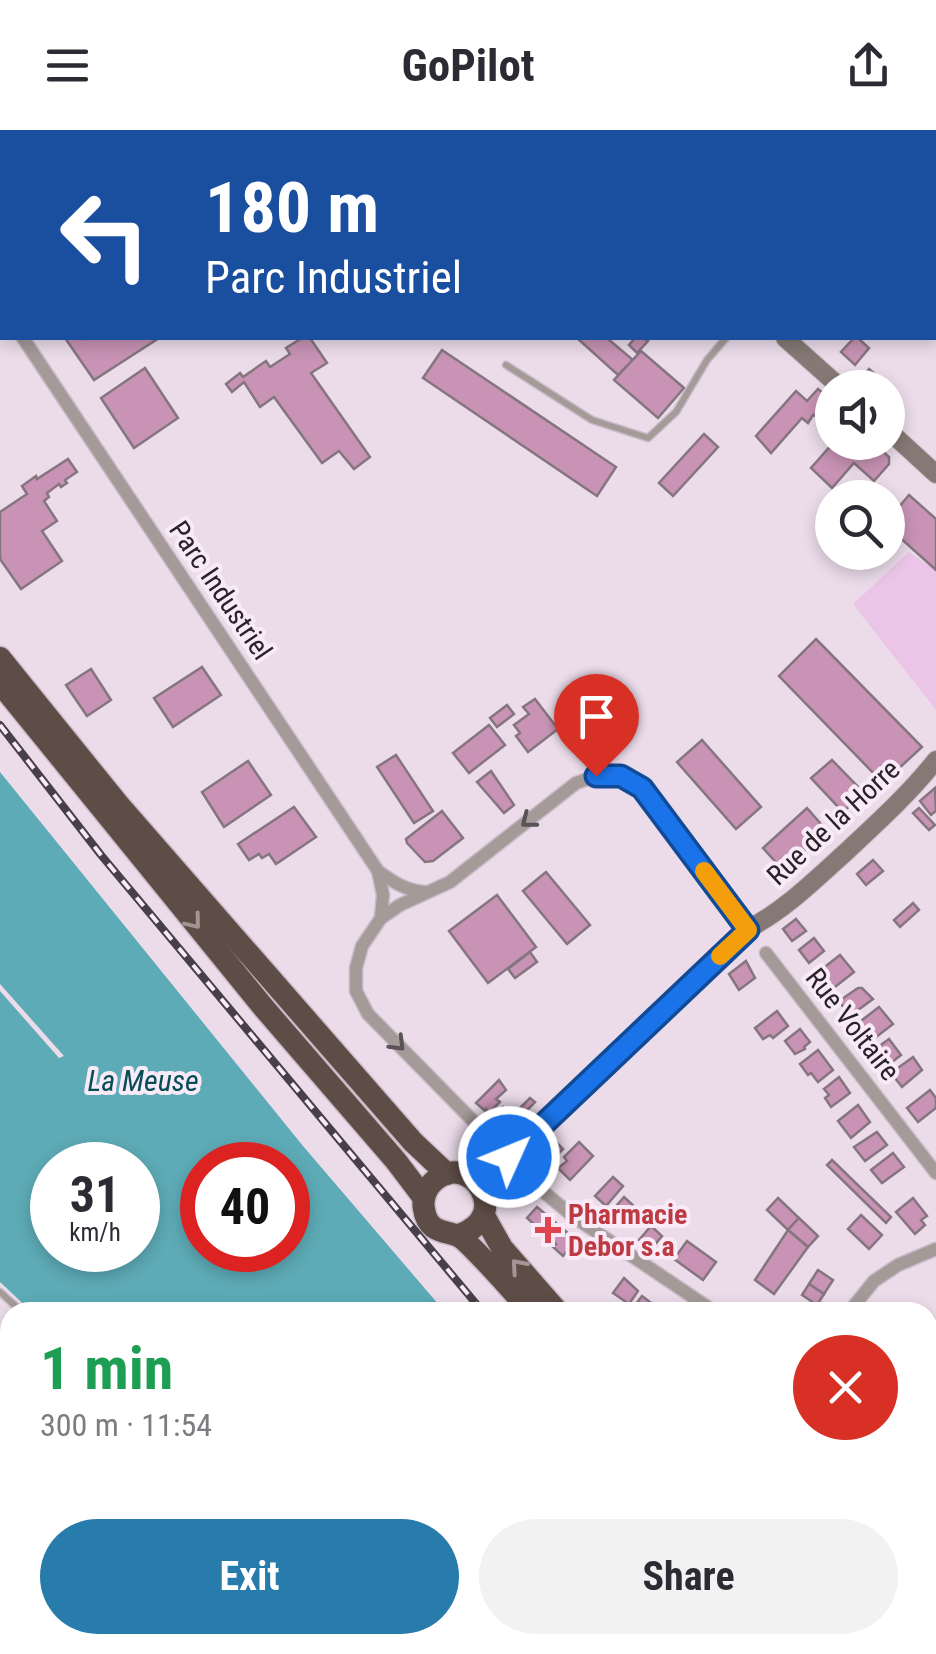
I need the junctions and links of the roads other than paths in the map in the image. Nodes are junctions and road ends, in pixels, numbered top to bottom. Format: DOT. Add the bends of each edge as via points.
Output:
graph roads {
  1 [pos="24,340"];
  2 [pos="724,340"];
  3 [pos="787,340"];
  4 [pos="506,365"];
  5 [pos="820,370"];
  6 [pos="905,446"];
  7 [pos="936,474"];
  8 [pos="0,658"];
  9 [pos="0,683"];
  10 [pos="936,760"];
  11 [pos="378,871"];
  12 [pos="428,892"];
  13 [pos="381,918"];
  14 [pos="748,930"];
  15 [pos="766,953"];
  16 [pos="504,1160"];
  17 [pos="452,1173"];
  18 [pos="936,1173"];
  19 [pos="424,1198"];
  20 [pos="484,1207"];
  21 [pos="459,1235"];
  22 [pos="936,1249"];
  23 [pos="523,1302"];
  24 [pos="549,1302"];
  25 [pos="700,1302"];
  26 [pos="857,1302"];
  1 -- 11 [label="street, Parc Industriel"];
  2 -- 4 [label="lane" via="676,412 648,438 592,420"];
  3 -- 5 [label="street"];
  6 -- 7 [label="street"];
  8 -- 17 [label="highway" via="130,819 413,1142"];
  9 -- 19 [label="highway, one-way"];
  10 -- 14 [label="street, Rue de la Horre" via="818,877"];
  11 -- 12 [label="street" via="396,885"];
  11 -- 13 [label="street"];
  12 -- 13 [label="street"];
  14 -- 12 [label="street, one-way" via="642,788 621,776 576,784"];
  13 -- 16 [label="street, one-way" via="362,946 356,991 368,1014"];
  14 -- 16 [label="street, Rue de la Horre"];
  15 -- 18 [label="street, Rue Voltaire"];
  16 -- 17 [label="street"];
  16 -- 20 [label="street"];
  16 -- 25 [label="street"];
  17 -- 19 [label="highway" via="432,1182"];
  17 -- 20 [label="highway" via="478,1183"];
  19 -- 21 [label="highway" via="432,1226"];
  20 -- 21 [label="highway" via="478,1225"];
  24 -- 20 [label="highway, one-way" via="502,1248"];
  21 -- 23 [label="highway"];
  22 -- 26 [label="street" via="874,1281"];
}
